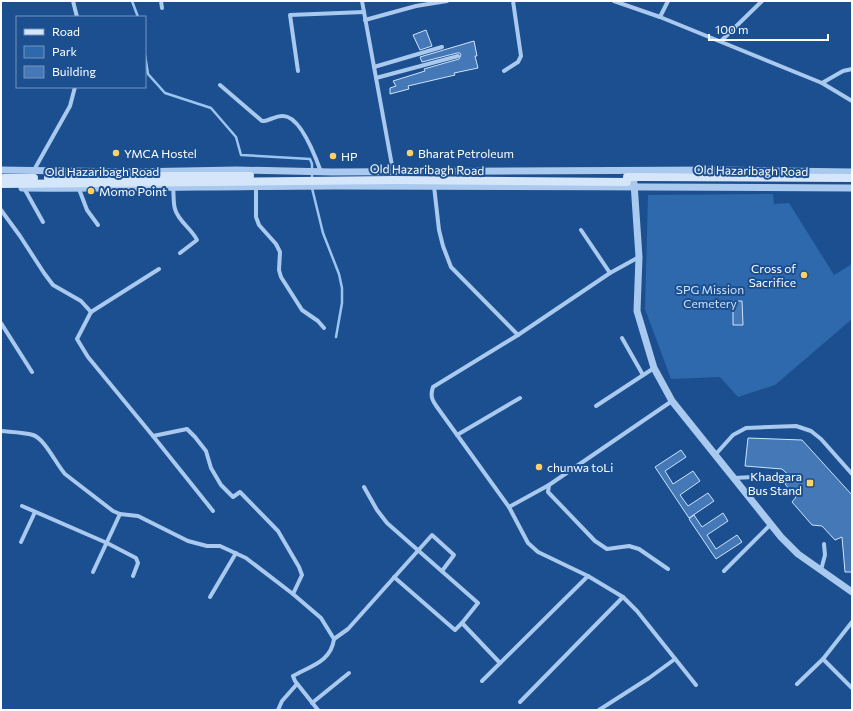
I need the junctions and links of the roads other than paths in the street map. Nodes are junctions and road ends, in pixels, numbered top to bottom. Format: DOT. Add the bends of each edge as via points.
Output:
graph roads {
  1 [pos="73,1"];
  2 [pos="161,1"];
  3 [pos="362,1"];
  4 [pos="447,1"];
  5 [pos="513,1"];
  6 [pos="614,1"];
  7 [pos="668,1"];
  8 [pos="762,1"];
  9 [pos="162,8"];
  10 [pos="364,12"];
  11 [pos="76,16"];
  12 [pos="660,17"];
  13 [pos="365,20"];
  14 [pos="721,41"];
  15 [pos="442,47"];
  16 [pos="458,56"];
  17 [pos="374,67"];
  18 [pos="852,69"];
  19 [pos="298,71"];
  20 [pos="504,71"];
  21 [pos="376,78"];
  22 [pos="822,83"];
  23 [pos="220,85"];
  24 [pos="75,88"];
  25 [pos="852,101"];
  26 [pos="1,170"];
  27 [pos="34,170"];
  28 [pos="393,171"];
  29 [pos="852,172"];
  30 [pos="1,178"];
  31 [pos="313,178"];
  32 [pos="852,178"];
  33 [pos="636,179"];
  34 [pos="852,183"];
  35 [pos="1,184"];
  36 [pos="256,186"];
  37 [pos="434,186"];
  38 [pos="1,187"];
  39 [pos="173,187"];
  40 [pos="24,188"];
  41 [pos="852,188"];
  42 [pos="79,189"];
  43 [pos="1,210"];
  44 [pos="43,222"];
  45 [pos="98,225"];
  46 [pos="581,230"];
  47 [pos="180,253"];
  48 [pos="639,257"];
  49 [pos="159,269"];
  50 [pos="610,273"];
  51 [pos="91,312"];
  52 [pos="1,323"];
  53 [pos="324,328"];
  54 [pos="518,335"];
  55 [pos="622,338"];
  56 [pos="654,368"];
  57 [pos="32,372"];
  58 [pos="643,375"];
  59 [pos="520,398"];
  60 [pos="672,402"];
  61 [pos="596,406"];
  62 [pos="1,431"];
  63 [pos="457,435"];
  64 [pos="153,436"];
  65 [pos="716,455"];
  66 [pos="852,474"];
  67 [pos="753,477"];
  68 [pos="734,478"];
  69 [pos="550,485"];
  70 [pos="364,487"];
  71 [pos="22,506"];
  72 [pos="509,507"];
  73 [pos="213,511"];
  74 [pos="35,512"];
  75 [pos="120,514"];
  76 [pos="771,524"];
  77 [pos="21,542"];
  78 [pos="107,543"];
  79 [pos="824,544"];
  80 [pos="418,550"];
  81 [pos="236,553"];
  82 [pos="668,569"];
  83 [pos="821,570"];
  84 [pos="442,571"];
  85 [pos="724,571"];
  86 [pos="92,572"];
  87 [pos="133,576"];
  88 [pos="588,576"];
  89 [pos="394,577"];
  90 [pos="852,592"];
  91 [pos="294,594"];
  92 [pos="210,597"];
  93 [pos="623,597"];
  94 [pos="852,622"];
  95 [pos="462,623"];
  96 [pos="334,639"];
  97 [pos="675,659"];
  98 [pos="822,659"];
  99 [pos="500,663"];
  100 [pos="348,673"];
  101 [pos="482,681"];
  102 [pos="297,684"];
  103 [pos="797,684"];
  104 [pos="696,685"];
  105 [pos="852,688"];
  106 [pos="520,702"];
  107 [pos="312,703"];
  108 [pos="278,710"];
  109 [pos="318,710"];
  110 [pos="599,710"];
  1 -- 11 [label="street"];
  2 -- 9 [label="street"];
  3 -- 10 [label="street"];
  4 -- 13 [label="street" via="416,6"];
  5 -- 20 [label="street" via="521,56 518,62"];
  6 -- 12 [label="street"];
  7 -- 12 [label="street"];
  8 -- 14 [label="street"];
  10 -- 13 [label="street"];
  10 -- 19 [label="street" via="290,15"];
  12 -- 14 [label="street"];
  13 -- 17 [label="street"];
  14 -- 22 [label="street"];
  15 -- 17 [label="street"];
  16 -- 21 [label="street"];
  17 -- 21 [label="street"];
  18 -- 22 [label="street"];
  21 -- 28 [label="street"];
  22 -- 25 [label="street"];
  23 -- 31 [label="street" via="262,121 283,116 296,122 306,136"];
  24 -- 27 [label="street" via="70,106"];
  26 -- 27 [label="street"];
  27 -- 31 [label="street" via="237,170"];
  28 -- 31 [label="street"];
  28 -- 33 [label="street"];
  29 -- 33 [label="street"];
  30 -- 31 [label="main road, Old Hazaribagh Road"];
  31 -- 33 [label="main road, Old Hazaribagh Road, bridge" via="394,175"];
  31 -- 35 [label="main road, Old Hazaribagh Road"];
  31 -- 36 [label="street"];
  31 -- 37 [label="street"];
  32 -- 33 [label="main road, Old Hazaribagh Road"];
  33 -- 34 [label="main road, Old Hazaribagh Road"];
  33 -- 37 [label="street"];
  33 -- 41 [label="street"];
  33 -- 48 [label="street"];
  36 -- 39 [label="street"];
  36 -- 53 [label="street" via="256,217 259,225 280,252 281,277 302,310 314,317"];
  37 -- 54 [label="street" via="439,230 451,267"];
  38 -- 40 [label="street"];
  39 -- 42 [label="street"];
  39 -- 47 [label="street" via="175,210 197,240"];
  40 -- 42 [label="street"];
  40 -- 44 [label="street"];
  42 -- 45 [label="street" via="87,210"];
  43 -- 51 [label="street" via="53,285 81,301"];
  46 -- 50 [label="street"];
  48 -- 50 [label="street"];
  48 -- 56 [label="street" via="637,311"];
  49 -- 51 [label="street"];
  50 -- 54 [label="street"];
  51 -- 64 [label="street" via="77,339 88,357"];
  52 -- 57 [label="street"];
  54 -- 63 [label="street" via="433,387 430,394 432,400"];
  55 -- 58 [label="street"];
  56 -- 58 [label="street"];
  56 -- 60 [label="street"];
  58 -- 61 [label="street"];
  59 -- 63 [label="street"];
  60 -- 65 [label="street"];
  60 -- 69 [label="street"];
  62 -- 75 [label="street" via="34,435 65,474 106,507"];
  63 -- 72 [label="street"];
  64 -- 73 [label="street"];
  64 -- 91 [label="street" via="187,429 195,437 206,451 211,468 221,485 233,497 240,492 278,531 300,567 302,575"];
  65 -- 66 [label="street" via="734,435 746,428 796,426 811,431"];
  65 -- 68 [label="street"];
  67 -- 68 [label="street"];
  68 -- 76 [label="street"];
  69 -- 72 [label="street"];
  69 -- 82 [label="street" via="548,492 595,541 607,549 629,546 639,549"];
  70 -- 80 [label="street" via="387,522"];
  71 -- 74 [label="street"];
  72 -- 88 [label="street" via="533,548"];
  74 -- 77 [label="street"];
  74 -- 78 [label="street"];
  75 -- 78 [label="street"];
  75 -- 81 [label="street" via="138,516 188,541 207,546 220,546"];
  76 -- 83 [label="street" via="798,554"];
  76 -- 85 [label="street"];
  78 -- 86 [label="street"];
  78 -- 87 [label="street" via="136,558 138,562"];
  79 -- 83 [label="street" via="825,555"];
  80 -- 84 [label="street"];
  80 -- 84 [label="street" via="432,535 454,555"];
  80 -- 89 [label="street"];
  81 -- 91 [label="street"];
  81 -- 92 [label="street"];
  83 -- 90 [label="street"];
  84 -- 95 [label="street" via="478,603"];
  88 -- 93 [label="street"];
  88 -- 99 [label="street"];
  89 -- 95 [label="street" via="455,630"];
  89 -- 96 [label="street" via="348,629"];
  91 -- 96 [label="street" via="321,618"];
  93 -- 97 [label="street"];
  93 -- 106 [label="street"];
  94 -- 98 [label="street"];
  95 -- 99 [label="street"];
  96 -- 102 [label="street" via="329,654 313,667 293,676"];
  97 -- 104 [label="street"];
  97 -- 110 [label="street"];
  98 -- 103 [label="street"];
  98 -- 105 [label="street"];
  99 -- 101 [label="street"];
  100 -- 107 [label="street"];
  102 -- 107 [label="street"];
  102 -- 108 [label="street" via="282,701"];
  107 -- 109 [label="street"];
}
